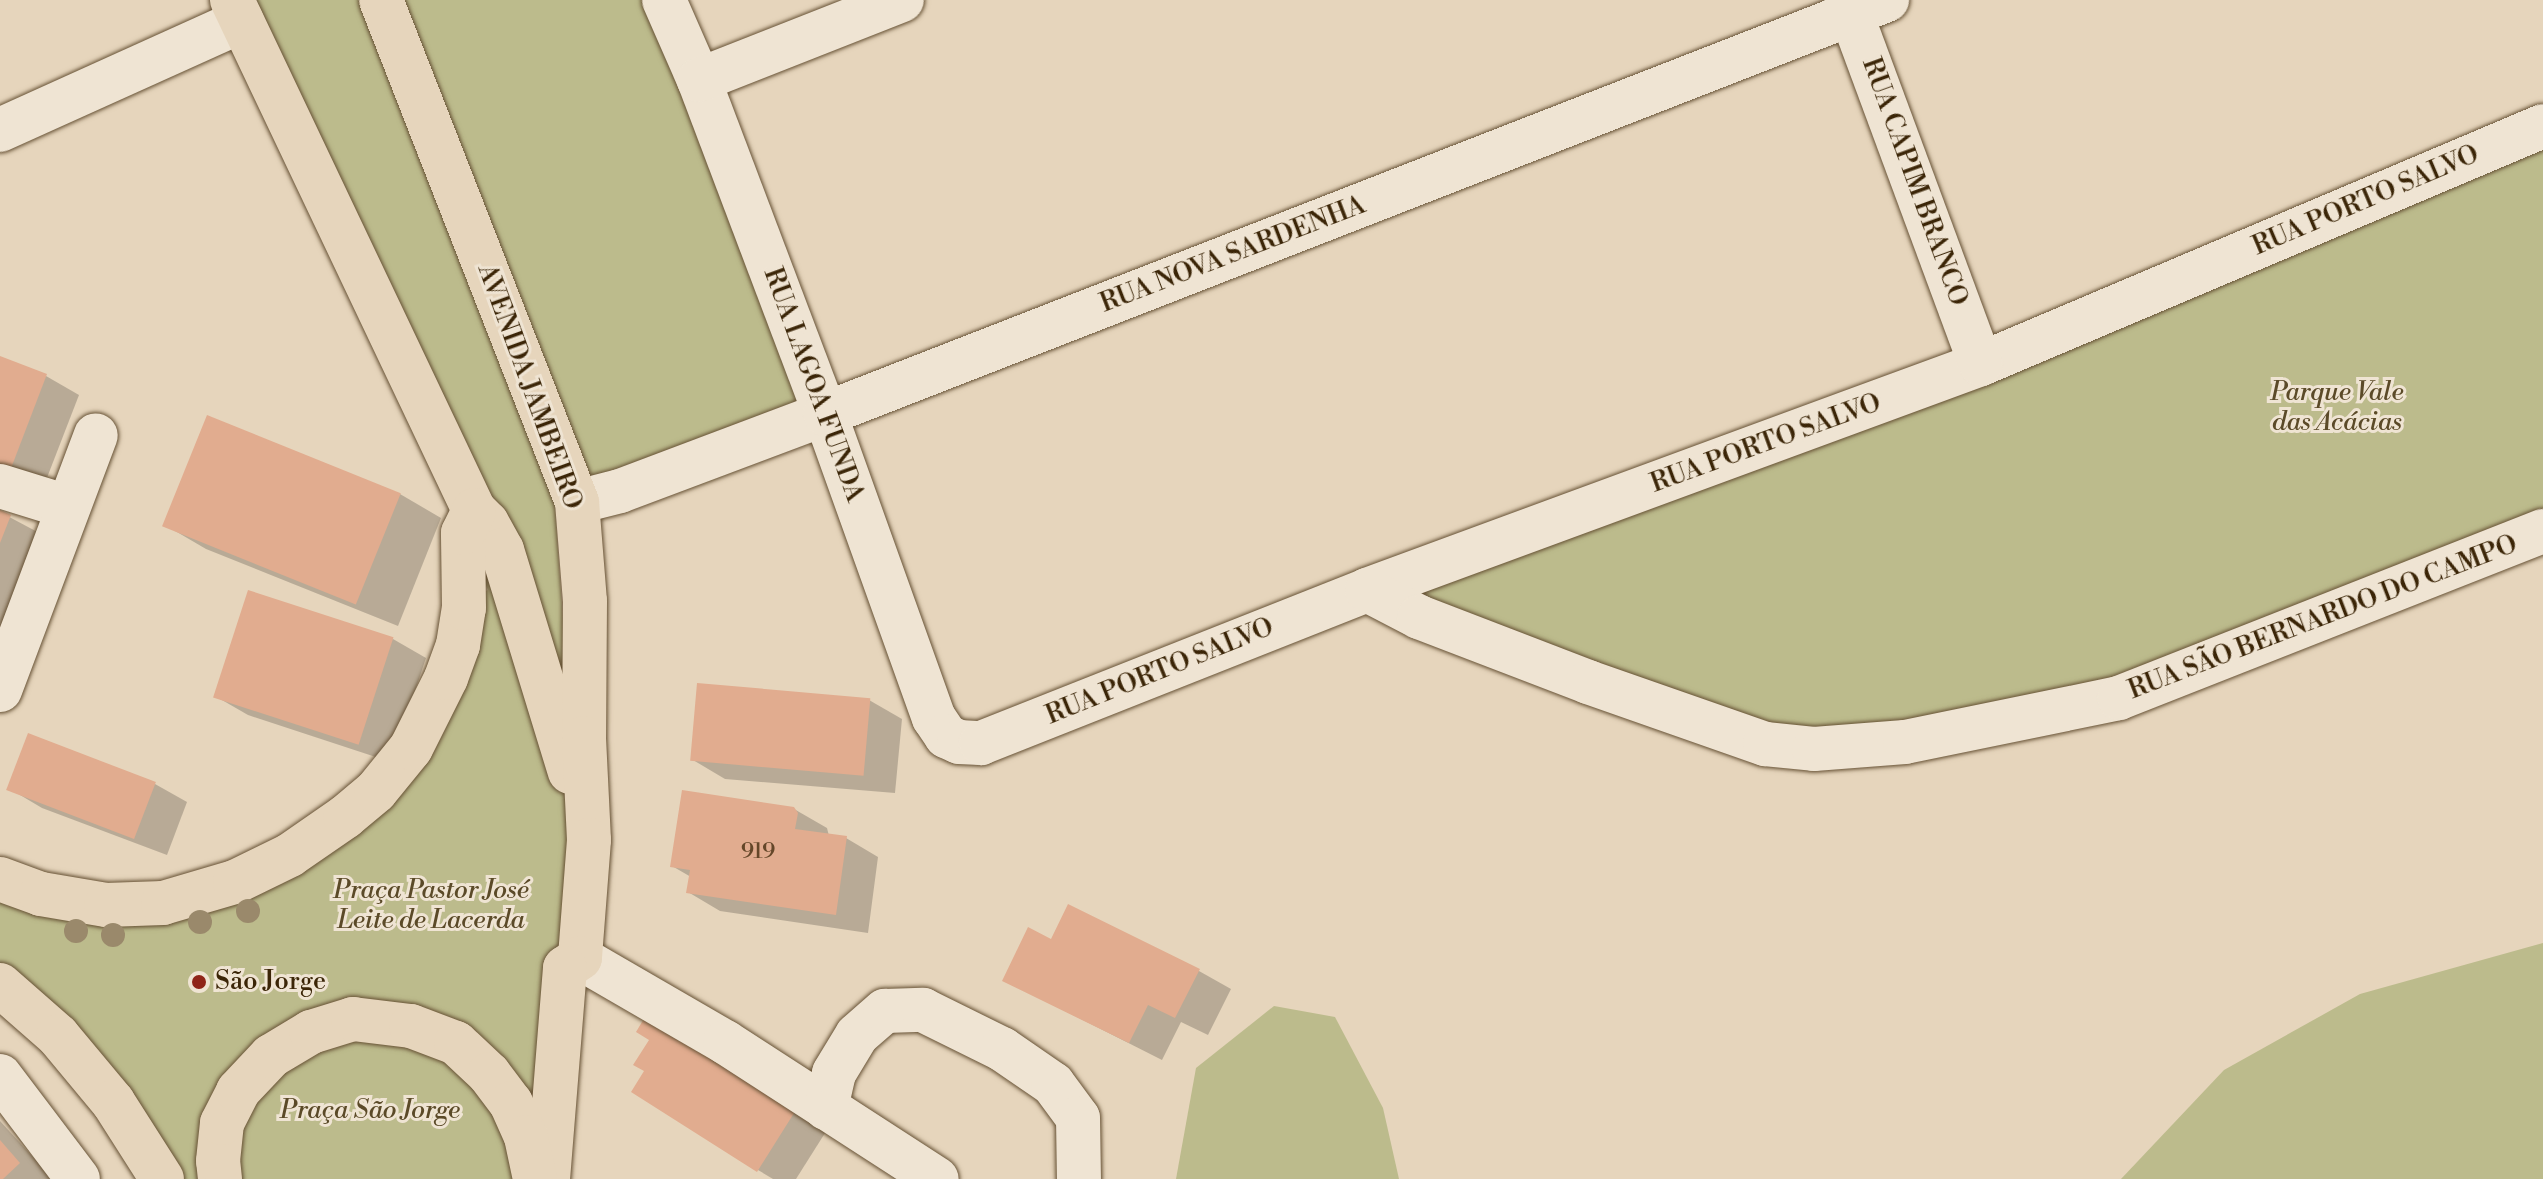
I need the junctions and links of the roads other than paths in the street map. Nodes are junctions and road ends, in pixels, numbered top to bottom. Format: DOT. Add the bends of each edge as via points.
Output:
graph roads {
  1 [pos="381,0"];
  2 [pos="664,0"];
  3 [pos="902,0"];
  4 [pos="1862,5"];
  5 [pos="237,11"];
  6 [pos="699,80"];
  7 [pos="2543,126"];
  8 [pos="0,130"];
  9 [pos="1981,364"];
  10 [pos="825,414"];
  11 [pos="96,435"];
  12 [pos="0,486"];
  13 [pos="577,502"];
  14 [pos="68,507"];
  15 [pos="474,510"];
  16 [pos="2543,531"];
  17 [pos="1367,590"];
  18 [pos="3,671"];
  19 [pos="981,743"];
  20 [pos="589,840"];
  21 [pos="0,879"];
  22 [pos="580,958"];
  23 [pos="0,985"];
  24 [pos="0,1076"];
  25 [pos="826,1108"];
  26 [pos="78,1179"];
  27 [pos="162,1179"];
  28 [pos="220,1179"];
  29 [pos="535,1179"];
  30 [pos="548,1179"];
  31 [pos="937,1179"];
  32 [pos="1079,1179"];
  1 -- 13 [label="main road, AVENIDA JAMBEIRO"];
  2 -- 6 [label="street, RUA LAGOA FUNDA"];
  3 -- 6 [label="street"];
  4 -- 9 [label="street, RUA CAPIM BRANCO"];
  4 -- 10 [label="street, RUA NOVA SARDENHA"];
  5 -- 8 [label="street"];
  5 -- 15 [label="main road"];
  6 -- 10 [label="street, RUA LAGOA FUNDA"];
  7 -- 9 [label="street, RUA PORTO SALVO"];
  9 -- 17 [label="street, RUA PORTO SALVO"];
  10 -- 13 [label="street, RUA NOVA SARDENHA" via="620,491"];
  10 -- 19 [label="street, RUA LAGOA FUNDA" via="934,718 946,736"];
  11 -- 14 [label="street"];
  12 -- 14 [label="street"];
  13 -- 20 [label="main road, AVENIDA JAMBEIRO" via="585,601"];
  14 -- 18 [label="street"];
  15 -- 20 [label="main road" via="487,523 513,580"];
  15 -- 21 [label="main road" via="463,533 463,618 446,678 411,748 376,791 345,817 290,855 235,882 163,903 106,905 41,894"];
  16 -- 17 [label="street, RUA SÃO BERNARDO DO CAMPO" via="2119,698 1905,742 1814,749 1765,744 1588,682 1419,617"];
  17 -- 19 [label="street, RUA PORTO SALVO"];
  20 -- 22 [label="main road"];
  22 -- 25 [label="street"];
  22 -- 30 [label="main road" via="565,968"];
  23 -- 27 [label="main road" via="58,1036 113,1102"];
  24 -- 26 [label="street"];
  25 -- 31 [label="street"];
  25 -- 32 [label="street" via="834,1073 857,1035 885,1011 923,1010 1002,1049 1053,1084 1078,1118"];
  28 -- 29 [label="main road" via="222,1123 238,1091 271,1056 311,1032 353,1019 411,1026 456,1043 511,1103 526,1137"];
}
